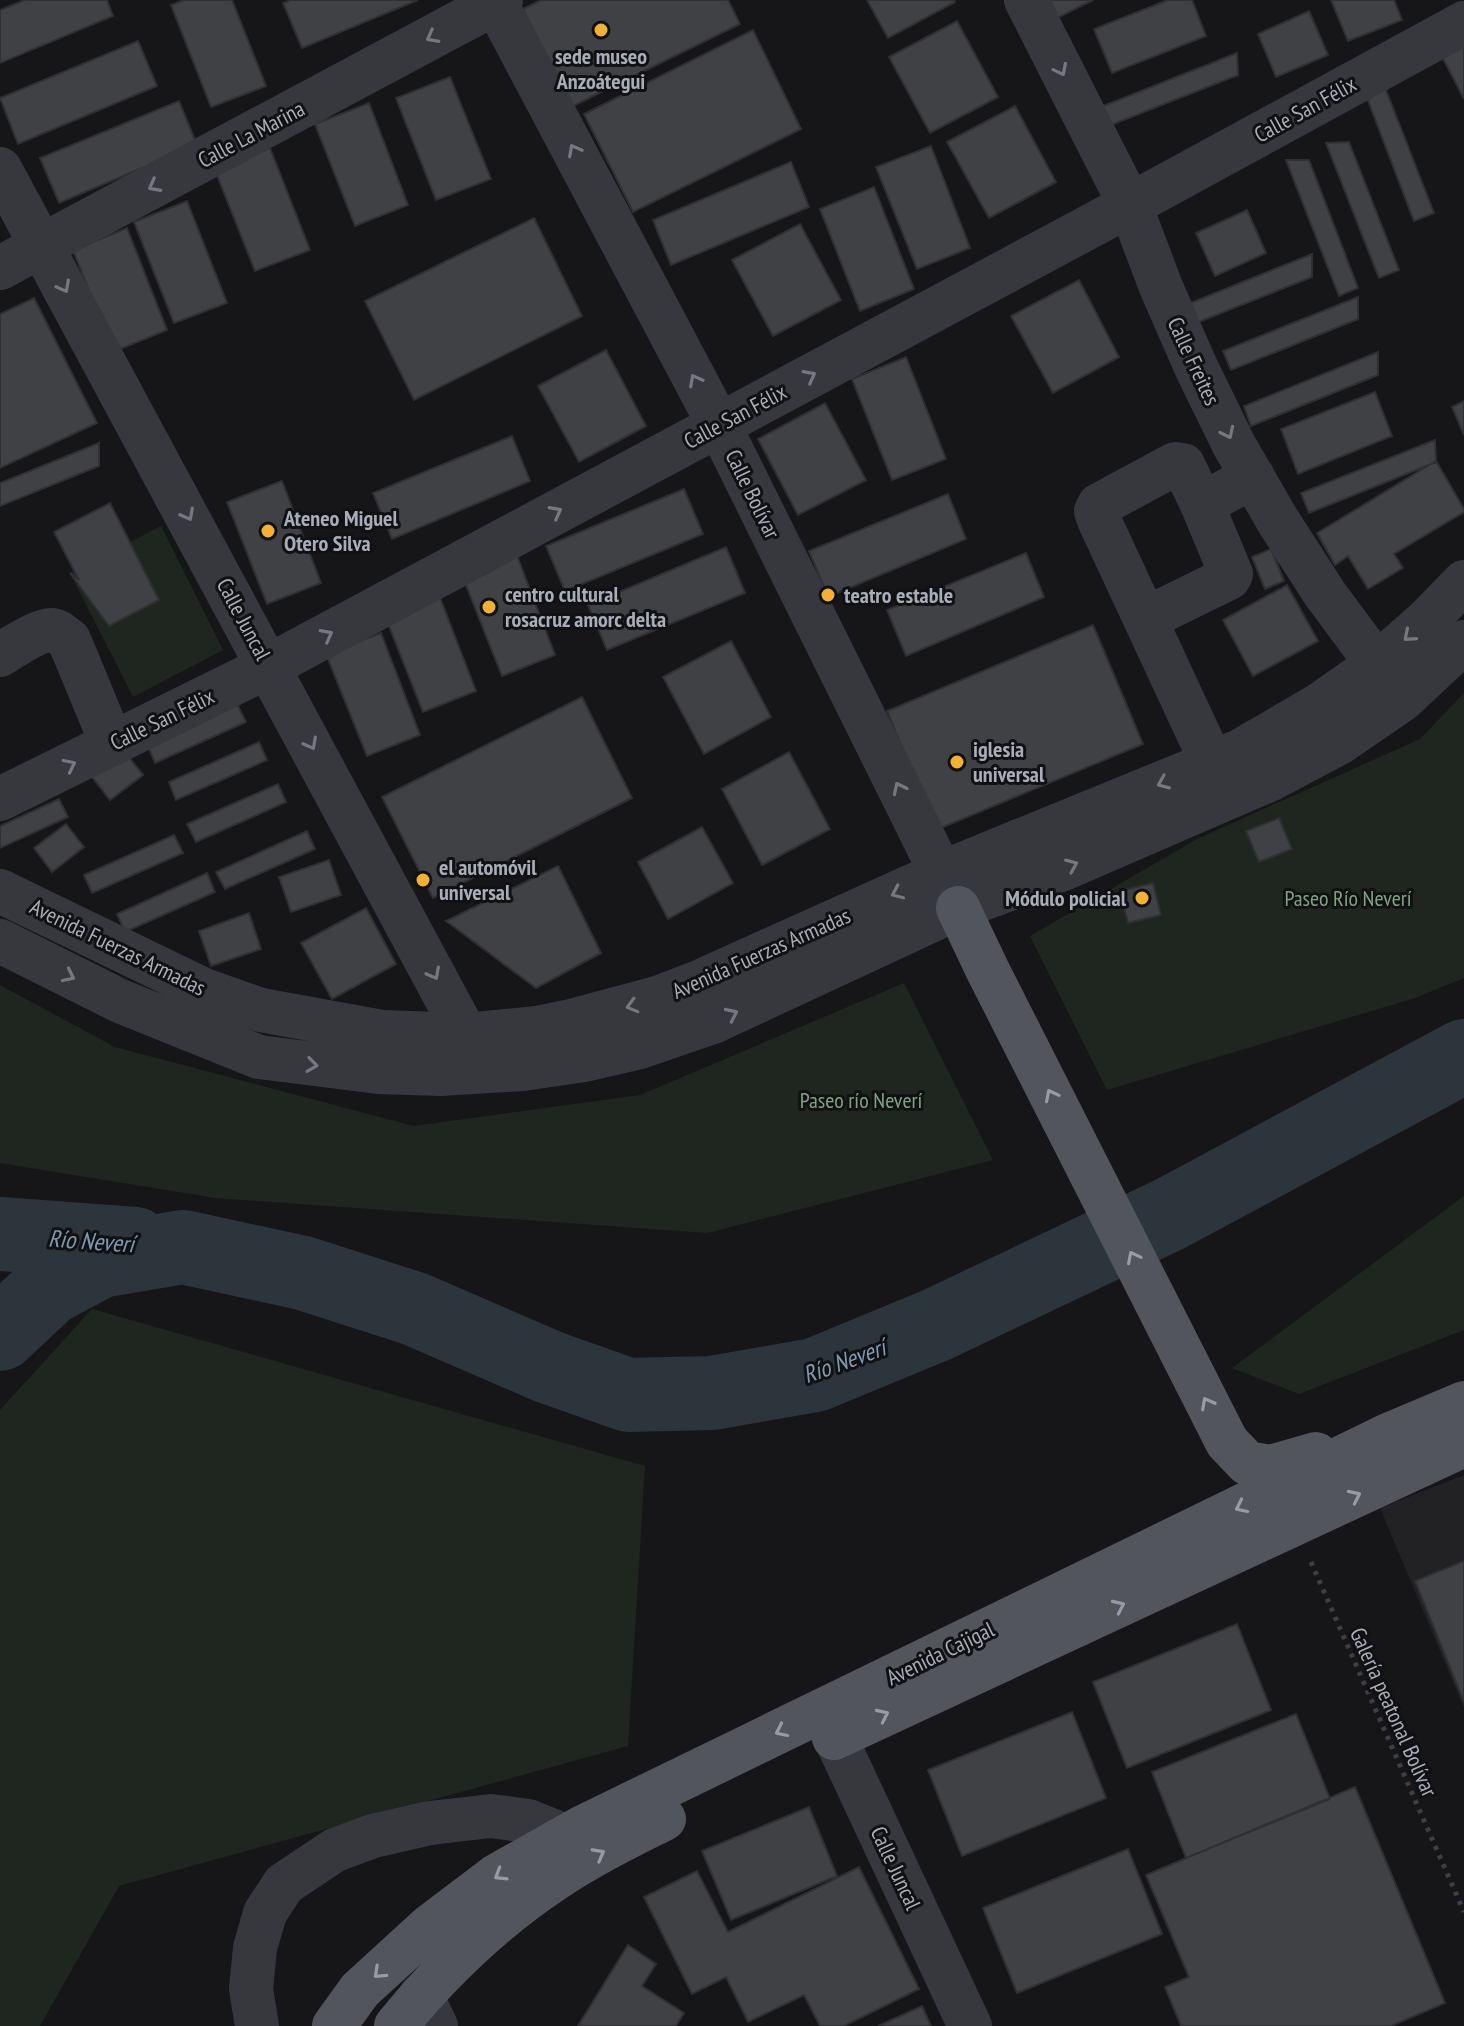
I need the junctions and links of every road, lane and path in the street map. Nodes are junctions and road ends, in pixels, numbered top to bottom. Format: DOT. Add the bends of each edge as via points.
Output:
graph roads {
  1 [pos="1026,0"];
  2 [pos="497,1"];
  3 [pos="1464,23"];
  4 [pos="0,169"];
  5 [pos="1130,205"];
  6 [pos="42,246"];
  7 [pos="0,268"];
  8 [pos="719,425"];
  9 [pos="1253,477"];
  10 [pos="1202,504"];
  11 [pos="1464,582"];
  12 [pos="1145,619"];
  13 [pos="1464,642"];
  14 [pos="0,655"];
  15 [pos="1376,665"];
  16 [pos="269,666"];
  17 [pos="1403,699"];
  18 [pos="112,744"];
  19 [pos="1212,763"];
  20 [pos="0,799"];
  21 [pos="0,891"];
  22 [pos="950,891"];
  23 [pos="0,941"];
  24 [pos="473,1054"];
  25 [pos="1464,1403"];
  26 [pos="1388,1435"];
  27 [pos="1464,1445"];
  28 [pos="1294,1524"];
  29 [pos="828,1724"];
  30 [pos="565,1836"];
  31 [pos="1464,1912"];
  32 [pos="418,2016"];
  33 [pos="257,2026"];
  34 [pos="334,2026"];
  35 [pos="970,2026"];
  1 -- 5 [label="street, Calle Freites, one-way"];
  2 -- 6 [label="street, Calle La Marina, one-way"];
  8 -- 2 [label="street, Calle Bolívar, one-way"];
  3 -- 5 [label="street, Calle San Félix"];
  4 -- 6 [label="street, Calle Juncal"];
  8 -- 5 [label="street, Calle San Félix, one-way"];
  5 -- 9 [label="street, Calle Freites, one-way" via="1196,367"];
  6 -- 7 [label="street, Calle La Marina"];
  6 -- 16 [label="street, Calle Juncal, one-way"];
  16 -- 8 [label="street, Calle San Félix, one-way"];
  22 -- 8 [label="street, Calle Bolívar, one-way"];
  9 -- 10 [label="street"];
  9 -- 15 [label="street, Calle Freites"];
  10 -- 12 [label="street" via="1231,574"];
  10 -- 12 [label="street" via="1183,465 1175,464 1096,511"];
  11 -- 15 [label="street, Avenida Fuerzas Armadas, one-way"];
  12 -- 19 [label="street"];
  13 -- 17 [label="street, Avenida Fuerzas Armadas"];
  14 -- 18 [label="street" via="49,630 59,632 69,640"];
  15 -- 17 [label="street, Calle Freites"];
  15 -- 19 [label="street, Avenida Fuerzas Armadas" via="1319,705"];
  16 -- 18 [label="street, Calle San Félix"];
  16 -- 24 [label="street, Calle Juncal, one-way"];
  22 -- 17 [label="street, Avenida Fuerzas Armadas, one-way" via="1063,869 1271,779 1339,743"];
  20 -- 18 [label="street, Calle San Félix, one-way"];
  19 -- 22 [label="street, Avenida Fuerzas Armadas, one-way"];
  21 -- 24 [label="street, Avenida Fuerzas Armadas" via="204,990 261,1010"];
  22 -- 24 [label="street, Avenida Fuerzas Armadas" via="713,1022 640,1047 523,1069"];
  26 -- 22 [label="main road, one-way" via="1270,1467 1247,1463 1227,1442"];
  23 -- 24 [label="street, Avenida Fuerzas Armadas, one-way" via="120,1001 259,1057 440,1074"];
  25 -- 26 [label="main road, Avenida Cajigal"];
  26 -- 29 [label="main road, Avenida Cajigal, one-way"];
  28 -- 27 [label="main road, Avenida Cajigal, one-way"];
  29 -- 28 [label="main road, Avenida Cajigal, one-way"];
  28 -- 31 [label="path, Galería peatonal Bolívar"];
  29 -- 30 [label="main road, Avenida Cajigal, one-way"];
  32 -- 29 [label="main road, Avenida Cajigal, one-way" via="489,1929 555,1879"];
  29 -- 35 [label="street, Calle Juncal"];
  30 -- 33 [label="street" via="528,1821 491,1816 430,1823 335,1850 284,1884 265,1913 251,1989"];
  30 -- 34 [label="main road, Avenida Cajigal, one-way" via="496,1876 430,1926 360,1990"];
}
